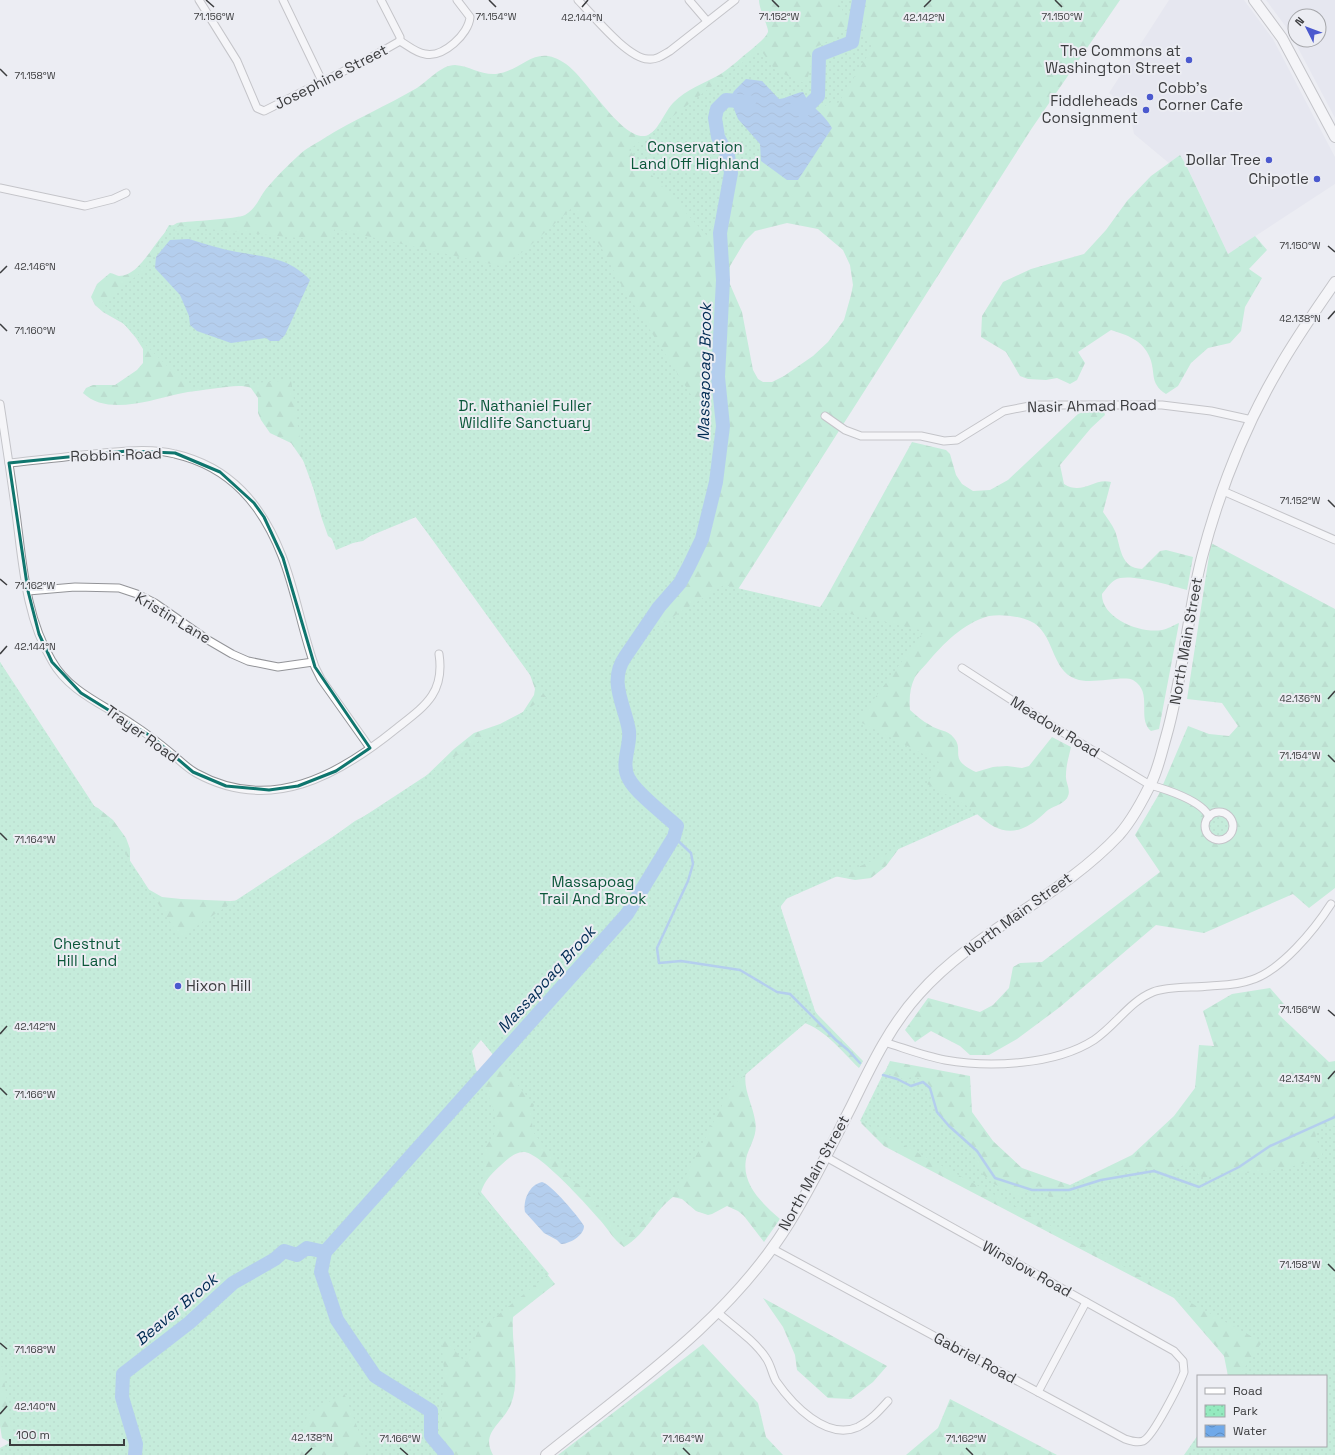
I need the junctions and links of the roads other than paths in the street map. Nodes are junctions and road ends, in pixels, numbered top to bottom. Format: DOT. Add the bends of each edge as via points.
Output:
graph roads {
  1 [pos="283,0"];
  2 [pos="381,0"];
  3 [pos="457,0"];
  4 [pos="578,0"];
  5 [pos="689,0"];
  6 [pos="735,0"];
  7 [pos="1254,0"];
  8 [pos="201,1"];
  9 [pos="707,21"];
  10 [pos="400,40"];
  11 [pos="322,81"];
  12 [pos="1335,137"];
  13 [pos="0,188"];
  14 [pos="126,193"];
  15 [pos="1335,282"];
  16 [pos="0,404"];
  17 [pos="825,416"];
  18 [pos="1252,420"];
  19 [pos="9,463"];
  20 [pos="1223,491"];
  21 [pos="1335,540"];
  22 [pos="28,591"];
  23 [pos="438,654"];
  24 [pos="313,662"];
  25 [pos="962,668"];
  26 [pos="370,748"];
  27 [pos="1150,785"];
  28 [pos="1209,817"];
  29 [pos="1331,904"];
  30 [pos="884,1042"];
  31 [pos="826,1157"];
  32 [pos="771,1248"];
  33 [pos="1086,1302"];
  34 [pos="717,1312"];
  35 [pos="1038,1392"];
  36 [pos="888,1401"];
  37 [pos="1168,1405"];
  38 [pos="546,1455"];
  1 -- 11 [label="street"];
  2 -- 10 [label="street"];
  3 -- 10 [label="street" via="470,17 470,22 450,46 431,55 423,54"];
  4 -- 9 [label="street" via="627,49 644,59 660,57"];
  5 -- 9 [label="street"];
  6 -- 9 [label="street"];
  7 -- 12 [label="main road" via="1282,38"];
  8 -- 11 [label="street, Josephine Street" via="237,61 260,110 264,111"];
  10 -- 11 [label="street, Josephine Street"];
  13 -- 14 [label="street" via="85,206"];
  15 -- 18 [label="main road, North Main Street" via="1278,370"];
  16 -- 19 [label="street, Trayer Road"];
  17 -- 18 [label="street, Nasir Ahmad Road" via="845,430 859,435 921,436 944,441 956,440 1004,411 1035,405 1162,405 1211,411"];
  18 -- 20 [label="main road, North Main Street"];
  19 -- 22 [label="street, Trayer Road"];
  19 -- 24 [label="street, Robbin Road" via="152,450 175,454 220,472 254,503 274,537 283,558"];
  20 -- 21 [label="street"];
  20 -- 27 [label="main road, North Main Street" via="1198,574 1174,710 1157,770"];
  22 -- 24 [label="street, Kristin Lane" via="118,588 155,603 208,640 248,661 278,668"];
  22 -- 26 [label="street, Trayer Road" via="38,634 52,662 64,677 81,692 141,729 193,772 206,778 226,786 245,789 269,790 298,786 336,771"];
  23 -- 26 [label="street, Trayer Road" via="440,680 433,696"];
  24 -- 26 [label="street, Robbin Road" via="321,679"];
  25 -- 27 [label="street, Meadow Road"];
  27 -- 28 [label="street, Meadow Road" via="1201,805"];
  27 -- 30 [label="main road, North Main Street" via="1132,818 1111,842 1080,870 944,970 909,1006"];
  29 -- 30 [label="street" via="1295,947 1260,977 1234,984 1152,993 1139,1000 1095,1039 1058,1056 977,1064 944,1060"];
  30 -- 31 [label="main road, North Main Street"];
  31 -- 32 [label="main road, North Main Street" via="787,1226"];
  31 -- 33 [label="street, Winslow Road"];
  32 -- 34 [label="main road, North Main Street"];
  32 -- 35 [label="street, Gabriel Road"];
  33 -- 35 [label="street"];
  33 -- 37 [label="street, Winslow Road" via="1179,1355 1183,1361 1184,1372"];
  34 -- 36 [label="street" via="766,1358 788,1398 821,1424 840,1431 858,1427 875,1415"];
  34 -- 38 [label="main road, North Main Street" via="672,1356"];
  35 -- 37 [label="street, Gabriel Road" via="1125,1439 1138,1442 1149,1437"];
}
